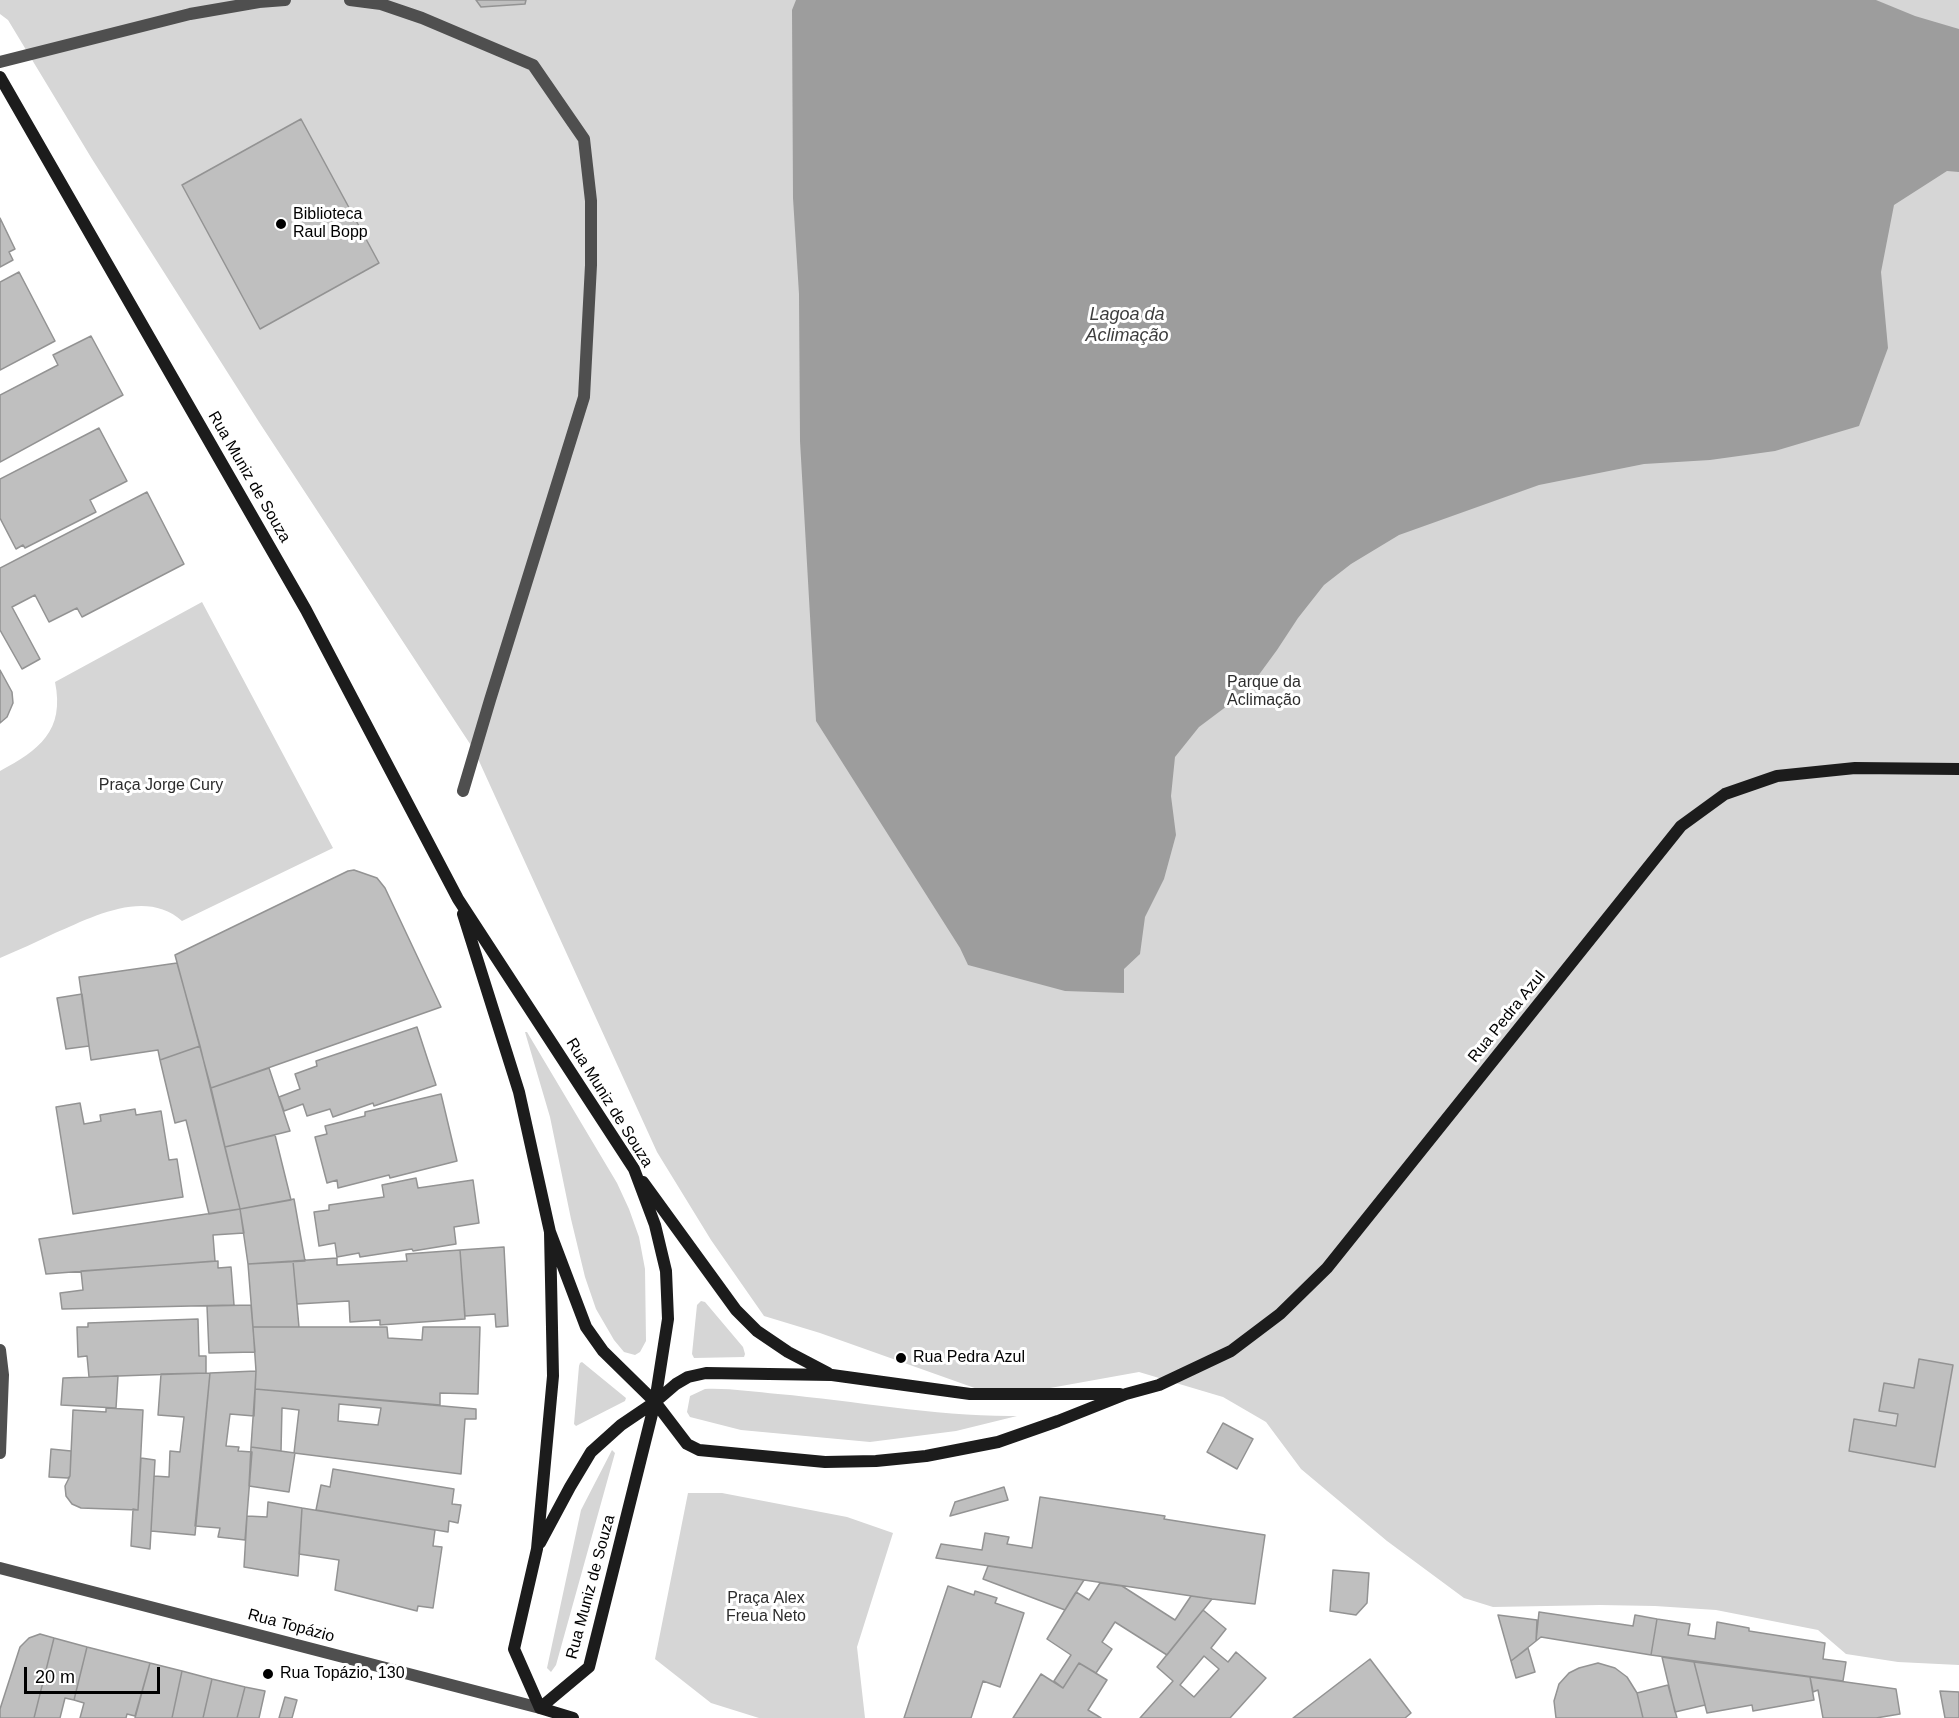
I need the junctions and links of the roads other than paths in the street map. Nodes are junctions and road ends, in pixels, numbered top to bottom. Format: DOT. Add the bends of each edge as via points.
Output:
graph roads {
  1 [pos="285,0"];
  2 [pos="350,0"];
  3 [pos="0,62"];
  4 [pos="0,77"];
  5 [pos="1959,769"];
  6 [pos="463,791"];
  7 [pos="458,899"];
  8 [pos="634,1169"];
  9 [pos="550,1232"];
  10 [pos="0,1350"];
  11 [pos="832,1375"];
  12 [pos="1126,1394"];
  13 [pos="655,1402"];
  14 [pos="0,1453"];
  15 [pos="537,1549"];
  16 [pos="0,1568"];
  17 [pos="539,1713"];
  18 [pos="573,1718"];
  1 -- 3 [label="street" via="190,14"];
  2 -- 6 [label="street" via="381,4 422,18 533,65 584,139 591,233 584,397"];
  4 -- 7 [label="street, Rua Muniz de Souza" via="306,610"];
  5 -- 12 [label="street, Rua Pedra Azul" via="1855,768 1778,776 1725,794 1681,826 1327,1268 1280,1314 1231,1351 1159,1385"];
  7 -- 8 [label="street, Rua Muniz de Souza"];
  7 -- 9 [label="street, Rua Muniz de Souza" via="519,1092"];
  8 -- 11 [label="street" via="736,1310 757,1331 788,1352"];
  8 -- 13 [label="street, Rua Muniz de Souza" via="655,1225 666,1271 668,1319"];
  9 -- 13 [label="street" via="586,1327 603,1351"];
  9 -- 15 [label="street, Rua Muniz de Souza" via="553,1376"];
  10 -- 14 [label="street"];
  11 -- 12 [label="street, Rua Pedra Azul" via="970,1394"];
  11 -- 13 [label="street, Rua Pedra Azul" via="706,1373 688,1377"];
  12 -- 13 [label="street, Rua Pedra Azul" via="998,1442 926,1456 825,1462 699,1450 687,1444"];
  13 -- 15 [label="street" via="591,1452"];
  13 -- 17 [label="street, Rua Muniz de Souza" via="589,1667"];
  15 -- 17 [label="street, Rua Muniz de Souza" via="514,1649"];
  16 -- 17 [label="street, Rua Topázio"];
  17 -- 18 [label="street, Rua Topázio"];
}
